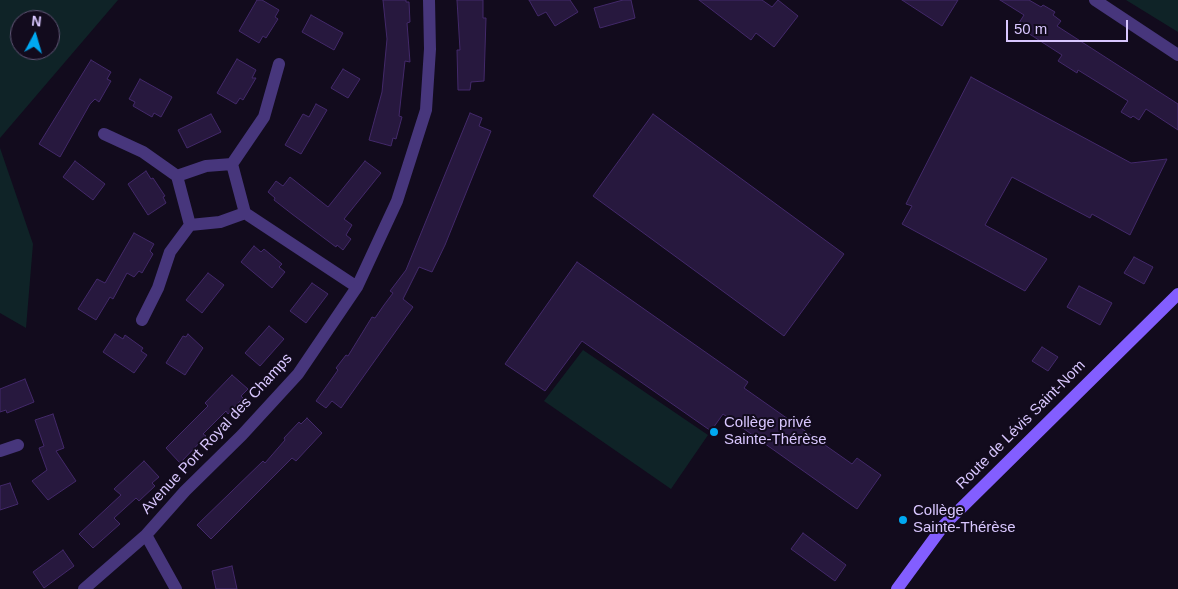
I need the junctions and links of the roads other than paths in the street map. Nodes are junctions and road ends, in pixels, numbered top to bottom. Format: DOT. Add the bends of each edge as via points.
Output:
graph roads {
  1 [pos="429,0"];
  2 [pos="1095,0"];
  3 [pos="1178,55"];
  4 [pos="279,64"];
  5 [pos="104,134"];
  6 [pos="232,164"];
  7 [pos="176,176"];
  8 [pos="245,213"];
  9 [pos="190,225"];
  10 [pos="357,287"];
  11 [pos="1178,294"];
  12 [pos="142,320"];
  13 [pos="18,445"];
  14 [pos="0,451"];
  15 [pos="146,534"];
  16 [pos="84,589"];
  17 [pos="176,589"];
  18 [pos="897,589"];
  1 -- 10 [label="street, Avenue Port Royal des Champs" via="426,110 397,201"];
  2 -- 3 [label="street"];
  4 -- 6 [label="street" via="264,117"];
  5 -- 7 [label="street" via="143,152"];
  6 -- 7 [label="street" via="206,166"];
  6 -- 8 [label="street"];
  7 -- 9 [label="street"];
  8 -- 9 [label="street" via="220,222"];
  8 -- 10 [label="street"];
  9 -- 12 [label="street" via="170,252 158,288"];
  10 -- 15 [label="street, Avenue Port Royal des Champs" via="298,374"];
  11 -- 18 [label="street, Route de Lévis Saint-Nom" via="949,520"];
  13 -- 14 [label="street"];
  15 -- 16 [label="street, Avenue Port Royal des Champs"];
  15 -- 17 [label="street"];
}
